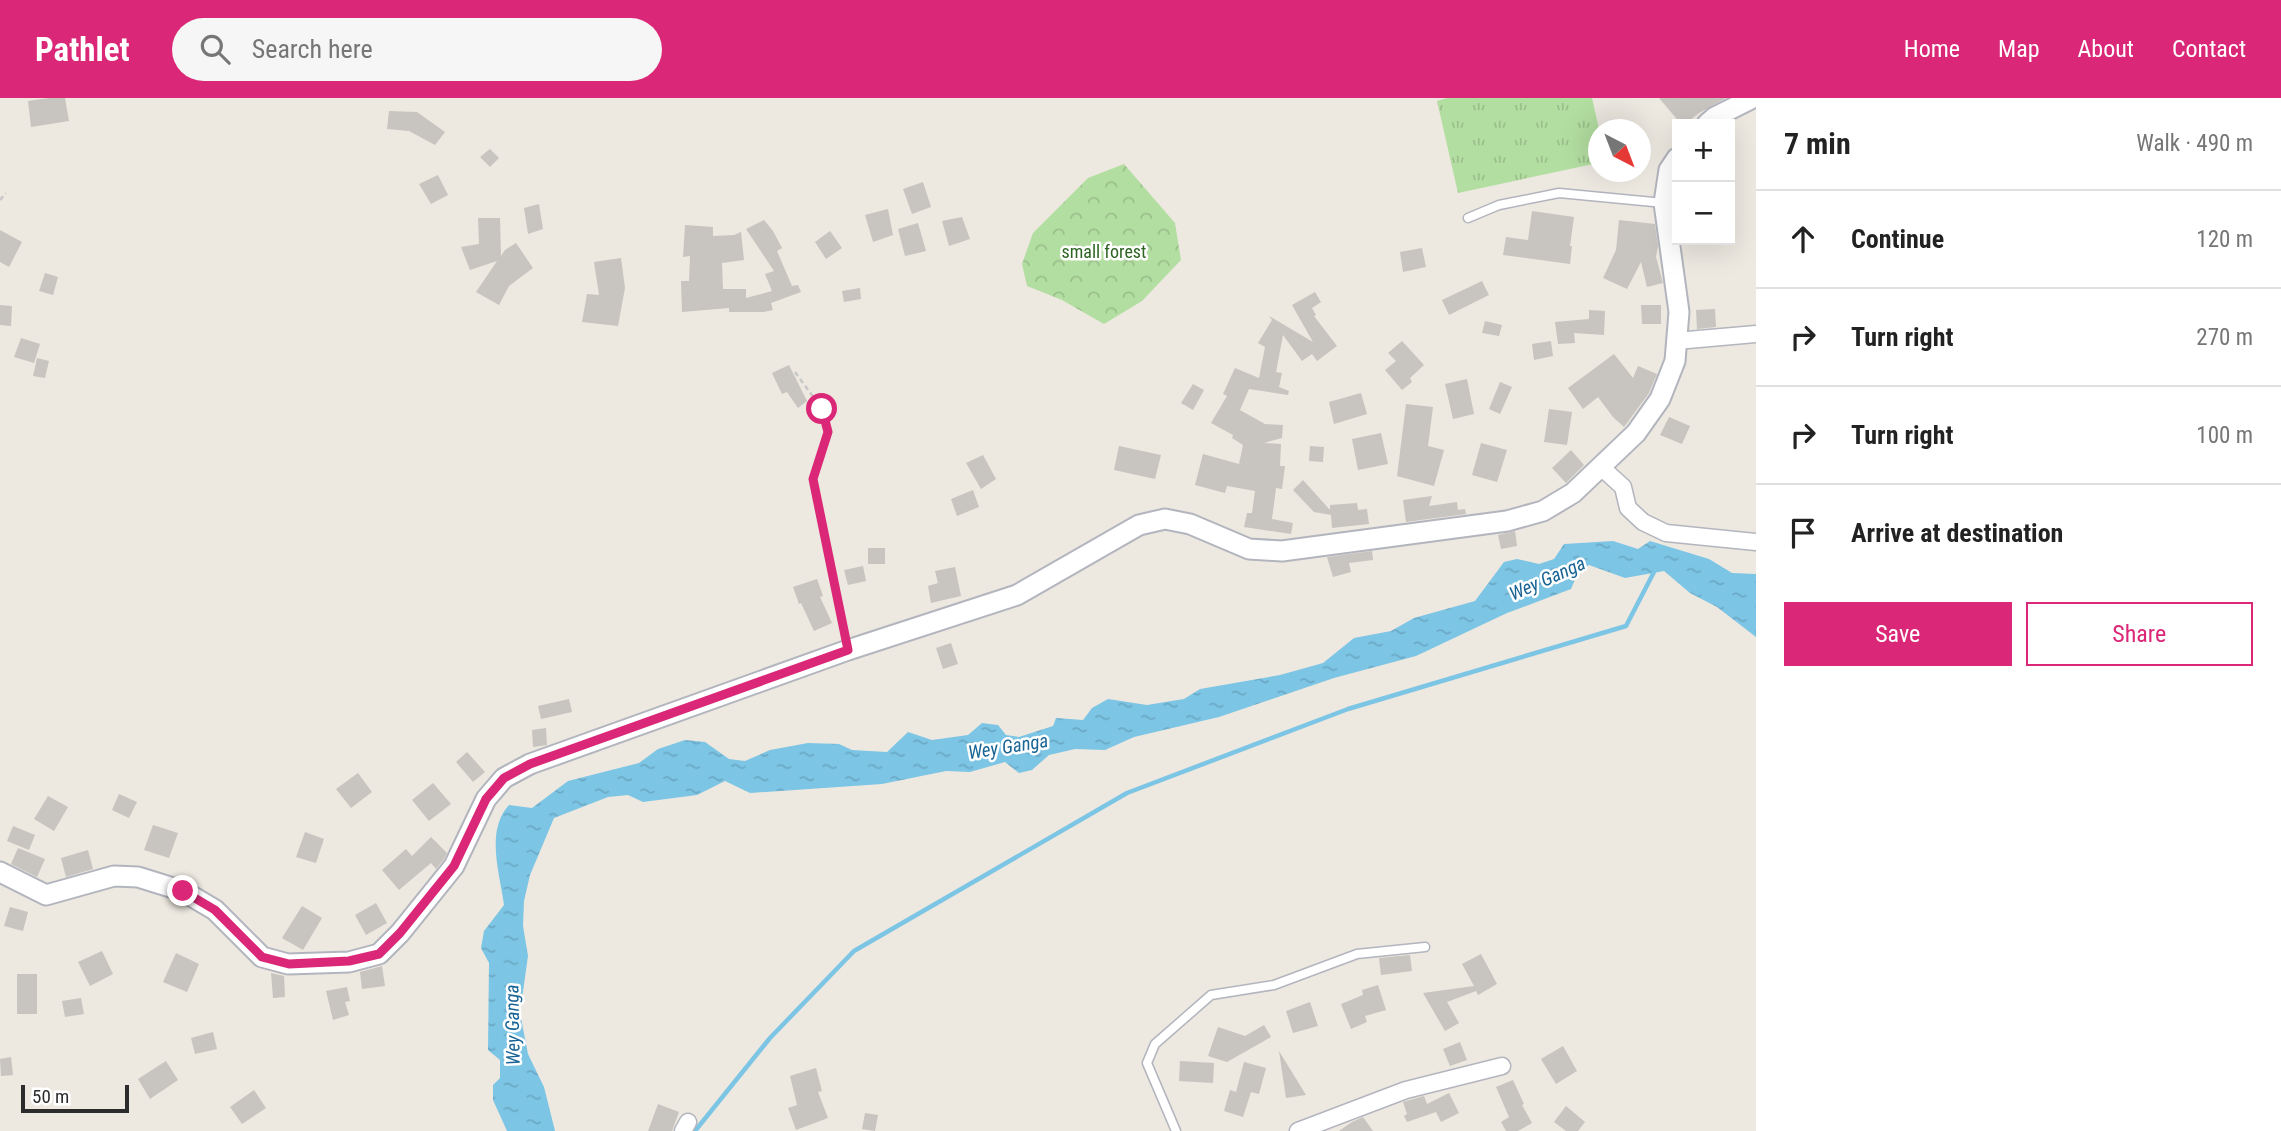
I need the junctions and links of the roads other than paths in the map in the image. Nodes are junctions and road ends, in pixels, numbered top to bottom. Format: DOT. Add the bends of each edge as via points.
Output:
graph roads {
  1 [pos="1753,98"];
  2 [pos="1713,119"];
  3 [pos="1672,166"];
  4 [pos="1664,203"];
  5 [pos="1468,218"];
  6 [pos="1756,334"];
  7 [pos="1676,341"];
  8 [pos="1601,467"];
  9 [pos="1756,542"];
  10 [pos="0,872"];
  11 [pos="1425,947"];
  12 [pos="1502,1066"];
  13 [pos="1176,1131"];
  14 [pos="1298,1131"];
  1 -- 2 [label="street"];
  3 -- 4 [label="street"];
  4 -- 5 [label="lane" via="1559,193 1499,205"];
  4 -- 7 [label="street" via="1679,312"];
  6 -- 7 [label="street"];
  7 -- 8 [label="street" via="1675,361 1660,399 1636,433"];
  8 -- 9 [label="street" via="1623,487 1628,508 1643,522 1666,533"];
  8 -- 10 [label="street" via="1573,493 1543,511 1507,521 1282,551 1249,549 1166,519 1139,525 1017,595 530,764 504,778 486,799 454,866 379,954 349,961 289,964 262,957 215,910 183,891 138,877 114,876 46,895"];
  11 -- 13 [label="lane" via="1357,954 1274,985 1211,995 1155,1044 1147,1063"];
  12 -- 14 [label="street" via="1406,1090"];
}
